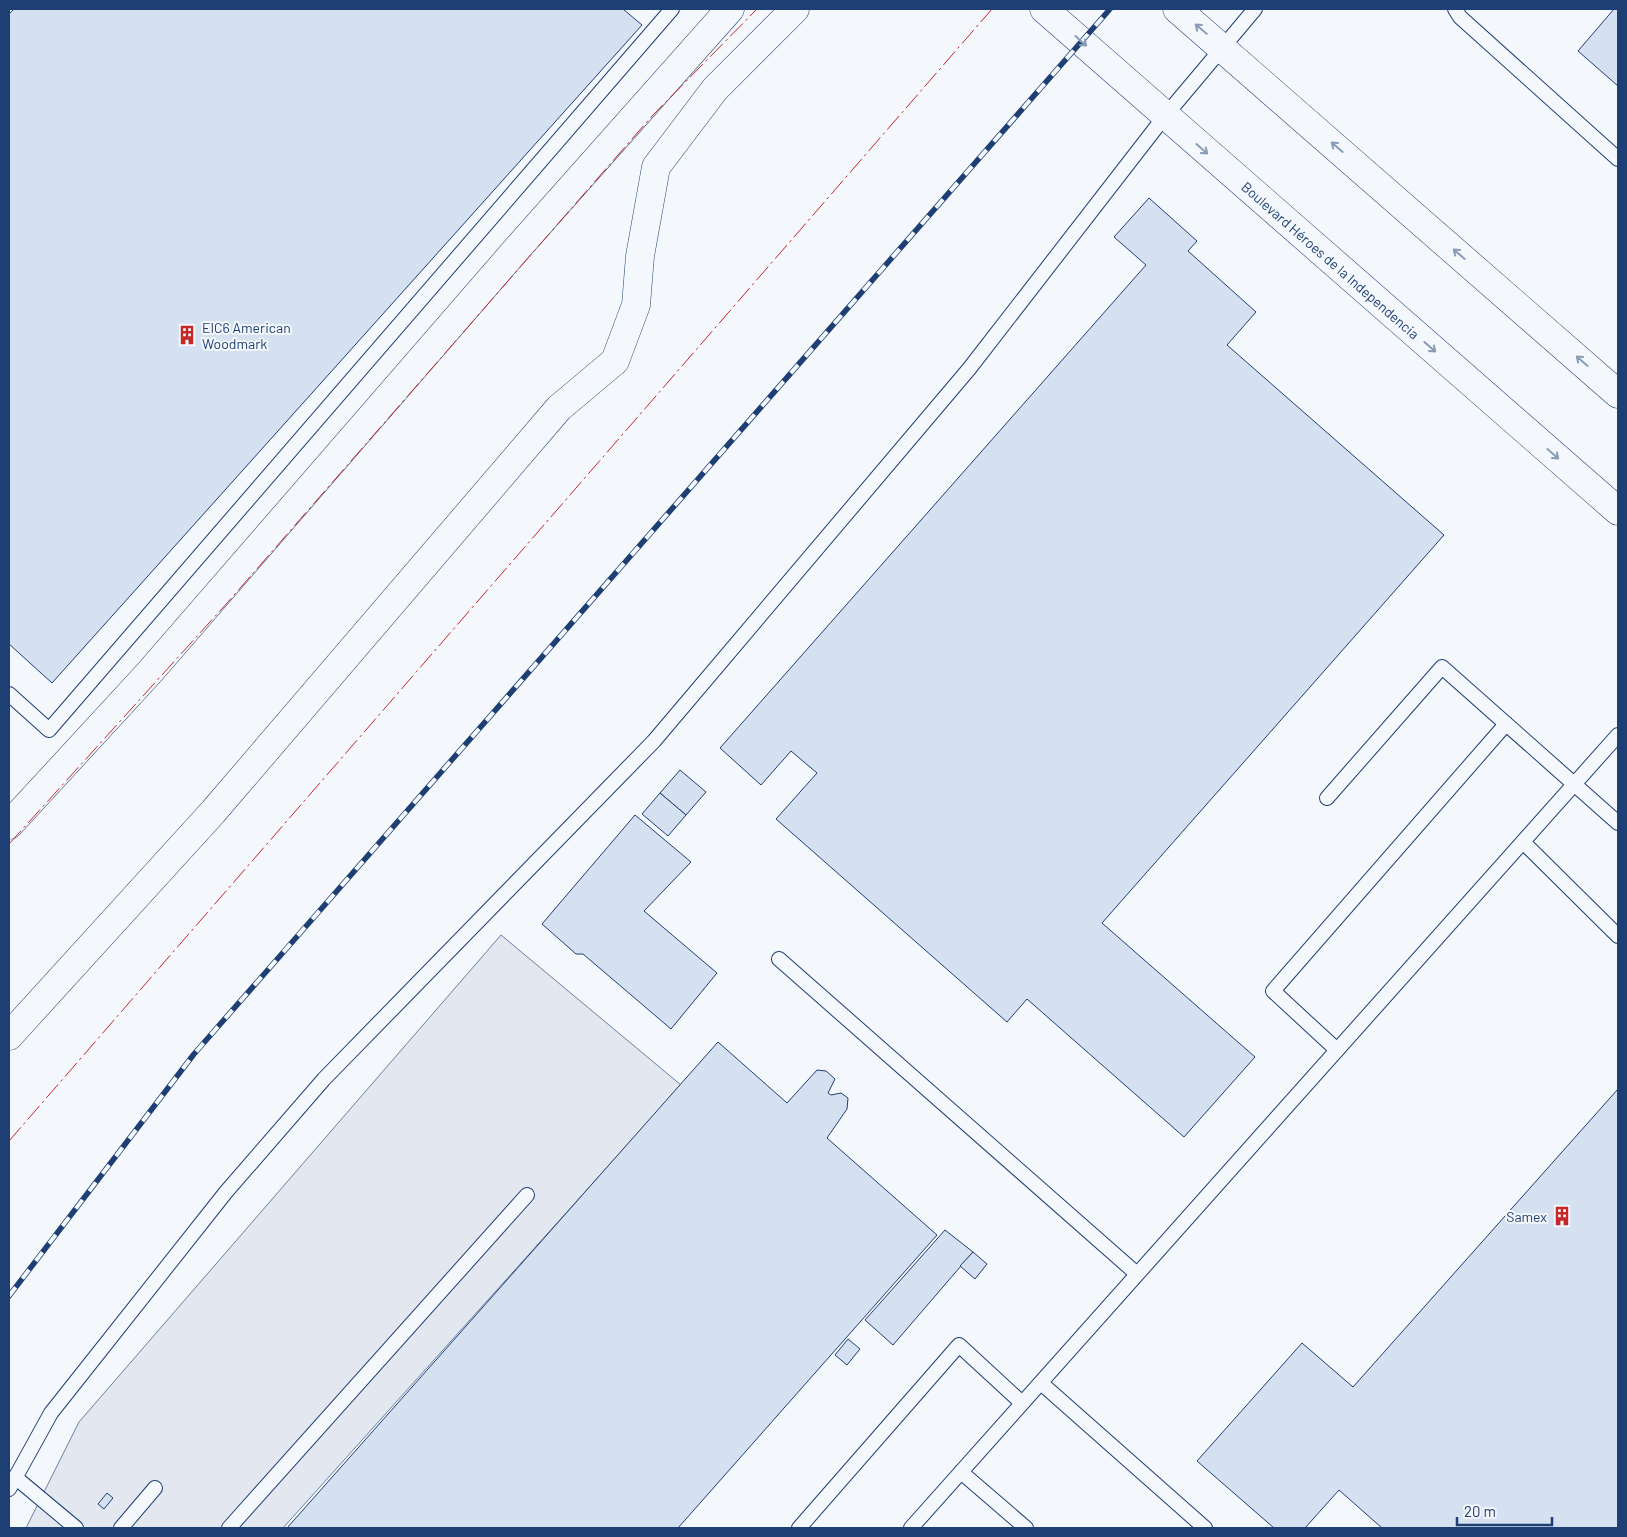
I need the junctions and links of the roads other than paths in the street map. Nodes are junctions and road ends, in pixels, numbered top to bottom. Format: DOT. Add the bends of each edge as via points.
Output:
graph roads {
  1 [pos="672,9"];
  2 [pos="730,9"];
  3 [pos="795,9"];
  4 [pos="1044,9"];
  5 [pos="1177,9"];
  6 [pos="1254,9"];
  7 [pos="1455,9"];
  8 [pos="1222,46"];
  9 [pos="1164,116"];
  10 [pos="1618,160"];
  11 [pos="1618,394"];
  12 [pos="1618,511"];
  13 [pos="9,694"];
  14 [pos="1506,724"];
  15 [pos="1618,735"];
  16 [pos="1574,784"];
  17 [pos="1327,798"];
  18 [pos="1618,824"];
  19 [pos="9,826"];
  20 [pos="1523,842"];
  21 [pos="1618,936"];
  22 [pos="779,959"];
  23 [pos="9,1036"];
  24 [pos="1338,1050"];
  25 [pos="527,1195"];
  26 [pos="1137,1274"];
  27 [pos="1041,1383"];
  28 [pos="1022,1403"];
  29 [pos="961,1472"];
  30 [pos="12,1483"];
  31 [pos="155,1488"];
  32 [pos="76,1528"];
  33 [pos="121,1528"];
  34 [pos="229,1528"];
  35 [pos="799,1528"];
  36 [pos="911,1528"];
  37 [pos="1026,1528"];
  38 [pos="1205,1528"];
  1 -- 13 [label="lane" via="49,730"];
  2 -- 19 [label="street" via="156,665"];
  3 -- 23 [label="street" via="715,89 656,167 640,256 636,305 615,361 559,408 213,812"];
  4 -- 9 [label="street, Boulevard Héroes de la Independencia, one-way"];
  8 -- 5 [label="street, one-way"];
  6 -- 8 [label="lane"];
  7 -- 10 [label="lane"];
  8 -- 9 [label="lane"];
  11 -- 8 [label="street, one-way"];
  9 -- 12 [label="street, Boulevard Héroes de la Independencia, one-way"];
  9 -- 30 [label="lane" via="969,369 654,741 324,1079 226,1192 51,1413"];
  14 -- 16 [label="lane"];
  14 -- 17 [label="lane" via="1442,667"];
  14 -- 24 [label="lane" via="1273,991"];
  15 -- 16 [label="lane"];
  16 -- 18 [label="lane"];
  16 -- 20 [label="lane"];
  20 -- 21 [label="lane"];
  20 -- 24 [label="lane"];
  22 -- 26 [label="lane"];
  24 -- 26 [label="lane"];
  25 -- 34 [label="lane"];
  26 -- 27 [label="lane"];
  27 -- 28 [label="lane"];
  27 -- 38 [label="lane"];
  28 -- 29 [label="lane"];
  28 -- 35 [label="lane" via="959,1345"];
  29 -- 36 [label="lane"];
  29 -- 37 [label="lane"];
  30 -- 32 [label="lane"];
  31 -- 33 [label="lane"];
}
